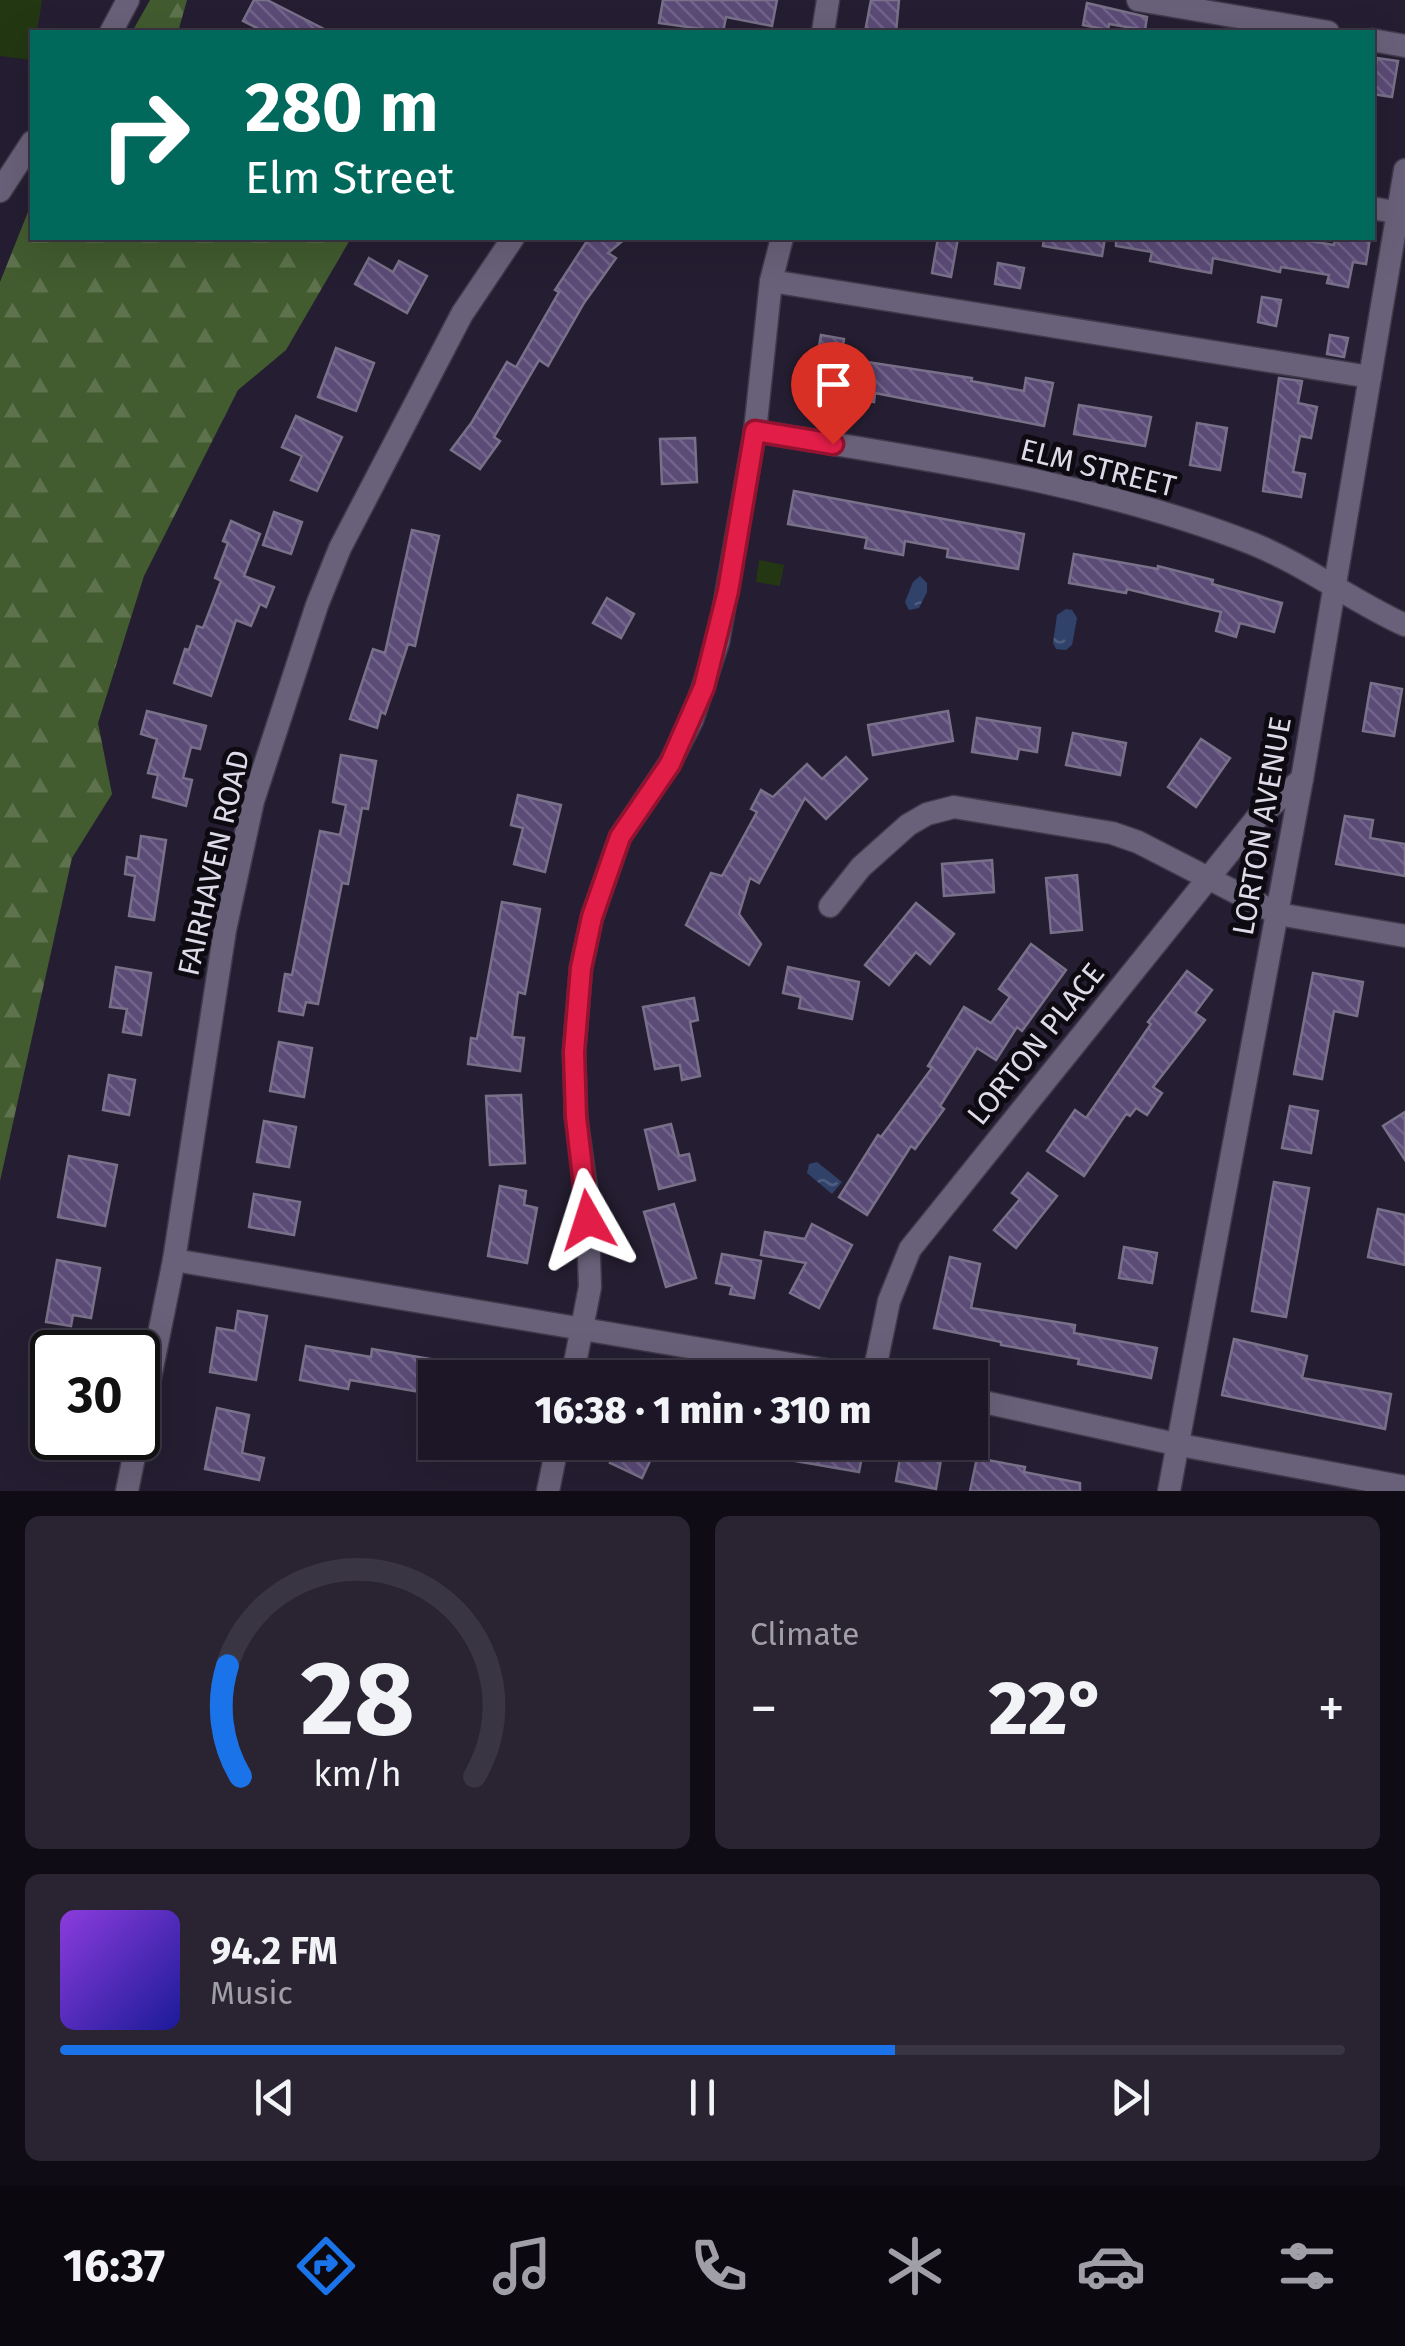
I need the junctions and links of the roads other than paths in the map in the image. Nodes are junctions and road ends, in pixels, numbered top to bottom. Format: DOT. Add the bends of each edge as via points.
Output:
graph roads {
  1 [pos="128,0"];
  2 [pos="828,0"];
  3 [pos="1138,0"];
  4 [pos="112,30"];
  5 [pos="823,30"];
  6 [pos="1316,30"];
  7 [pos="1375,41"];
  8 [pos="1405,46"];
  9 [pos="30,145"];
  10 [pos="1405,170"];
  11 [pos="0,192"];
  12 [pos="1375,209"];
  13 [pos="1401,214"];
  14 [pos="512,240"];
  15 [pos="781,240"];
  16 [pos="771,281"];
  17 [pos="1370,377"];
  18 [pos="755,431"];
  19 [pos="1336,587"];
  20 [pos="1405,626"];
  21 [pos="1302,779"];
  22 [pos="1208,879"];
  23 [pos="830,906"];
  24 [pos="1278,914"];
  25 [pos="1405,936"];
  26 [pos="174,1260"];
  27 [pos="583,1328"];
  28 [pos="576,1360"];
  29 [pos="769,1360"];
  30 [pos="877,1360"];
  31 [pos="988,1403"];
  32 [pos="1180,1445"];
  33 [pos="554,1460"];
  34 [pos="1405,1488"];
  35 [pos="127,1491"];
  36 [pos="548,1491"];
  37 [pos="1169,1491"];
  1 -- 4 [label="street"];
  2 -- 5 [label="street"];
  3 -- 6 [label="street"];
  7 -- 8 [label="street"];
  9 -- 11 [label="street"];
  10 -- 13 [label="street, LORTON AVENUE"];
  12 -- 13 [label="street"];
  13 -- 17 [label="street, LORTON AVENUE"];
  14 -- 26 [label="street, FAIRHAVEN ROAD" via="462,314 317,605 237,874"];
  15 -- 16 [label="street"];
  16 -- 17 [label="street"];
  16 -- 18 [label="street"];
  17 -- 19 [label="street, LORTON AVENUE"];
  18 -- 19 [label="street, ELM STREET" via="1107,498 1247,542"];
  18 -- 27 [label="street" via="704,687 670,764 620,837 581,968 574,1052 590,1260"];
  19 -- 20 [label="street, ELM STREET"];
  19 -- 21 [label="street, LORTON AVENUE"];
  21 -- 22 [label="street, LORTON PLACE" via="1256,820"];
  21 -- 24 [label="street, LORTON AVENUE"];
  22 -- 23 [label="street" via="1112,833 954,807 908,824 861,866"];
  22 -- 24 [label="street"];
  22 -- 30 [label="street, LORTON PLACE" via="910,1250 888,1301"];
  24 -- 25 [label="street"];
  24 -- 32 [label="street, LORTON AVENUE"];
  26 -- 27 [label="street"];
  26 -- 35 [label="street, FAIRHAVEN ROAD"];
  27 -- 28 [label="street"];
  27 -- 29 [label="street"];
  31 -- 32 [label="street"];
  32 -- 34 [label="street"];
  32 -- 37 [label="street, LORTON AVENUE"];
  33 -- 36 [label="street"];
}
